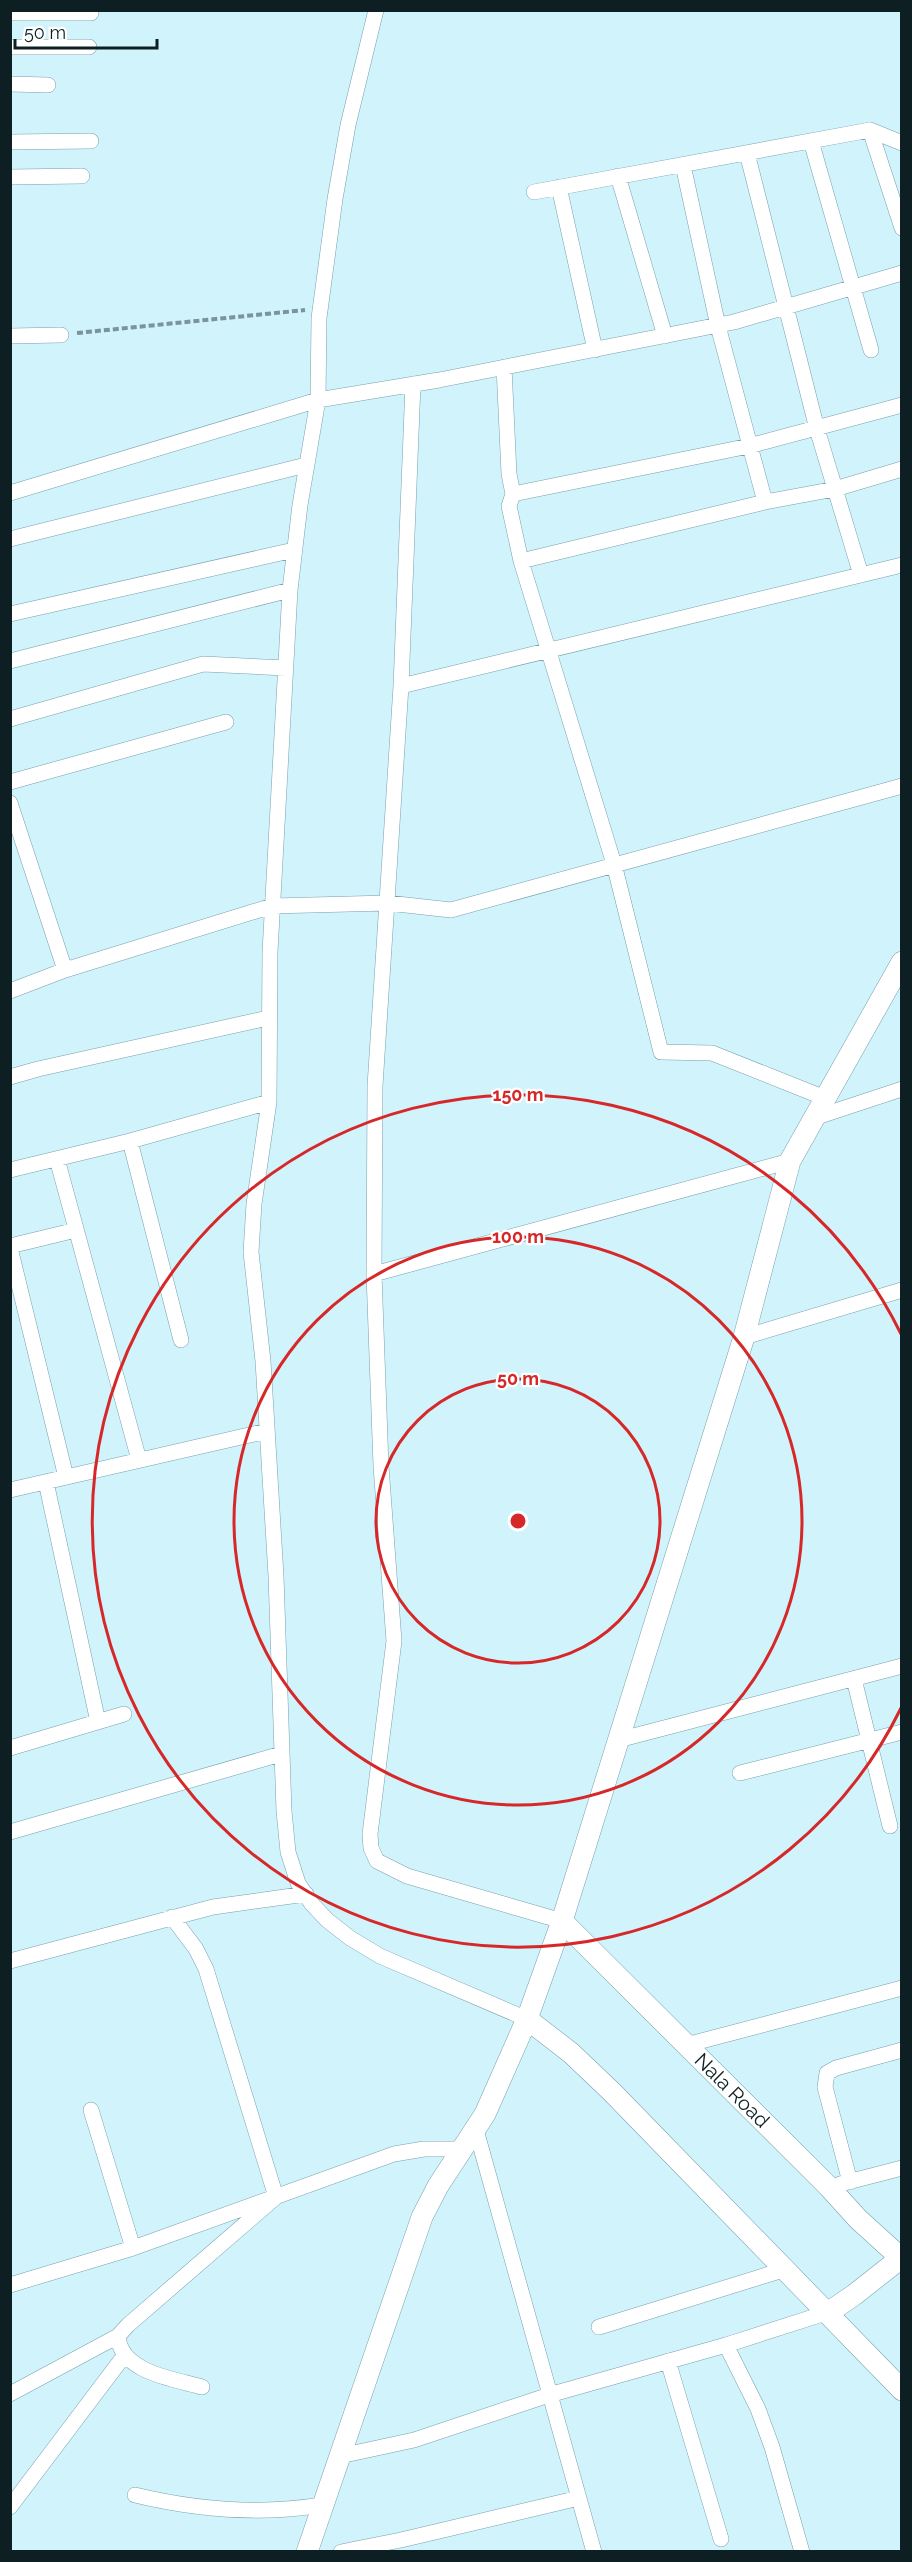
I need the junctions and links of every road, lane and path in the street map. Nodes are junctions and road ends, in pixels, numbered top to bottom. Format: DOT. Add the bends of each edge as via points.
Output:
graph roads {
  1 [pos="376,10"];
  2 [pos="10,13"];
  3 [pos="91,13"];
  4 [pos="89,46"];
  5 [pos="10,47"];
  6 [pos="10,84"];
  7 [pos="48,85"];
  8 [pos="870,130"];
  9 [pos="91,141"];
  10 [pos="811,141"];
  11 [pos="10,142"];
  12 [pos="902,143"];
  13 [pos="747,153"];
  14 [pos="682,165"];
  15 [pos="82,176"];
  16 [pos="618,176"];
  17 [pos="10,177"];
  18 [pos="560,187"];
  19 [pos="534,192"];
  20 [pos="902,228"];
  21 [pos="902,273"];
  22 [pos="853,287"];
  23 [pos="321,308"];
  24 [pos="785,308"];
  25 [pos="718,326"];
  26 [pos="61,335"];
  27 [pos="10,336"];
  28 [pos="665,336"];
  29 [pos="595,350"];
  30 [pos="871,350"];
  31 [pos="504,367"];
  32 [pos="413,384"];
  33 [pos="318,400"];
  34 [pos="902,405"];
  35 [pos="817,429"];
  36 [pos="749,446"];
  37 [pos="306,465"];
  38 [pos="902,470"];
  39 [pos="835,489"];
  40 [pos="10,493"];
  41 [pos="513,494"];
  42 [pos="765,502"];
  43 [pos="10,539"];
  44 [pos="294,549"];
  45 [pos="521,561"];
  46 [pos="902,565"];
  47 [pos="861,575"];
  48 [pos="290,590"];
  49 [pos="10,614"];
  50 [pos="549,651"];
  51 [pos="10,662"];
  52 [pos="286,668"];
  53 [pos="401,686"];
  54 [pos="10,719"];
  55 [pos="226,722"];
  56 [pos="10,782"];
  57 [pos="902,786"];
  58 [pos="10,803"];
  59 [pos="614,864"];
  60 [pos="388,903"];
  61 [pos="272,906"];
  62 [pos="902,962"];
  63 [pos="65,970"];
  64 [pos="10,990"];
  65 [pos="268,1018"];
  66 [pos="10,1077"];
  67 [pos="902,1089"];
  68 [pos="825,1098"];
  69 [pos="269,1102"];
  70 [pos="814,1118"];
  71 [pos="130,1141"];
  72 [pos="57,1159"];
  73 [pos="790,1161"];
  74 [pos="10,1170"];
  75 [pos="76,1230"];
  76 [pos="10,1247"];
  77 [pos="13,1265"];
  78 [pos="374,1274"];
  79 [pos="902,1290"];
  80 [pos="744,1337"];
  81 [pos="181,1340"];
  82 [pos="267,1431"];
  83 [pos="139,1460"];
  84 [pos="66,1477"];
  85 [pos="46,1482"];
  86 [pos="10,1490"];
  87 [pos="902,1666"];
  88 [pos="854,1678"];
  89 [pos="124,1714"];
  90 [pos="98,1722"];
  91 [pos="902,1732"];
  92 [pos="618,1740"];
  93 [pos="869,1741"];
  94 [pos="10,1748"];
  95 [pos="281,1754"];
  96 [pos="740,1773"];
  97 [pos="890,1826"];
  98 [pos="10,1832"];
  99 [pos="306,1894"];
  100 [pos="172,1917"];
  101 [pos="559,1930"];
  102 [pos="10,1961"];
  103 [pos="902,1988"];
  104 [pos="529,2014"];
  105 [pos="686,2045"];
  106 [pos="902,2050"];
  107 [pos="92,2110"];
  108 [pos="476,2130"];
  109 [pos="463,2149"];
  110 [pos="902,2168"];
  111 [pos="850,2182"];
  112 [pos="829,2187"];
  113 [pos="276,2197"];
  114 [pos="133,2248"];
  115 [pos="897,2261"];
  116 [pos="786,2269"];
  117 [pos="10,2285"];
  118 [pos="829,2312"];
  119 [pos="599,2326"];
  120 [pos="118,2336"];
  121 [pos="726,2345"];
  122 [pos="124,2355"];
  123 [pos="668,2361"];
  124 [pos="202,2387"];
  125 [pos="902,2390"];
  126 [pos="10,2394"];
  127 [pos="549,2395"];
  128 [pos="340,2456"];
  129 [pos="135,2495"];
  130 [pos="579,2498"];
  131 [pos="322,2505"];
  132 [pos="10,2507"];
  133 [pos="721,2539"];
  134 [pos="307,2552"];
  135 [pos="341,2552"];
  136 [pos="594,2552"];
  137 [pos="802,2552"];
  1 -- 23 [label="street" via="348,125"];
  2 -- 3 [label="street"];
  4 -- 5 [label="street"];
  6 -- 7 [label="street"];
  8 -- 10 [label="street"];
  8 -- 12 [label="street"];
  8 -- 20 [label="street"];
  9 -- 11 [label="street"];
  10 -- 13 [label="street"];
  10 -- 22 [label="street"];
  13 -- 14 [label="street"];
  13 -- 24 [label="street"];
  14 -- 16 [label="street"];
  14 -- 25 [label="street"];
  15 -- 17 [label="street"];
  16 -- 18 [label="street"];
  16 -- 28 [label="street"];
  18 -- 19 [label="street"];
  18 -- 29 [label="street"];
  21 -- 22 [label="street"];
  22 -- 24 [label="street"];
  22 -- 30 [label="street"];
  23 -- 26 [label="path"];
  23 -- 33 [label="street"];
  24 -- 25 [label="street"];
  24 -- 35 [label="street"];
  25 -- 28 [label="street"];
  25 -- 36 [label="street"];
  26 -- 27 [label="street"];
  28 -- 29 [label="street"];
  29 -- 31 [label="street"];
  31 -- 32 [label="street"];
  31 -- 41 [label="street"];
  32 -- 33 [label="street"];
  32 -- 53 [label="street"];
  33 -- 37 [label="street"];
  33 -- 40 [label="street"];
  34 -- 35 [label="street"];
  35 -- 36 [label="street"];
  35 -- 39 [label="street"];
  36 -- 41 [label="street"];
  36 -- 42 [label="street"];
  37 -- 43 [label="street"];
  37 -- 44 [label="street"];
  38 -- 39 [label="street"];
  39 -- 42 [label="street"];
  39 -- 47 [label="street"];
  41 -- 45 [label="street" via="509,506"];
  42 -- 45 [label="street"];
  44 -- 48 [label="street"];
  44 -- 49 [label="street"];
  45 -- 50 [label="street"];
  46 -- 47 [label="street"];
  47 -- 50 [label="street"];
  48 -- 51 [label="street"];
  48 -- 52 [label="street"];
  50 -- 53 [label="street"];
  50 -- 59 [label="street"];
  52 -- 54 [label="street" via="203,664"];
  52 -- 61 [label="street"];
  53 -- 60 [label="street"];
  55 -- 56 [label="street"];
  57 -- 59 [label="street"];
  58 -- 63 [label="street"];
  59 -- 60 [label="street" via="451,910"];
  59 -- 68 [label="street" via="661,1052 712,1053"];
  60 -- 61 [label="street"];
  60 -- 78 [label="street" via="375,1086"];
  61 -- 63 [label="street"];
  61 -- 65 [label="street"];
  62 -- 68 [label="street"];
  63 -- 64 [label="street"];
  65 -- 66 [label="street"];
  65 -- 69 [label="street"];
  67 -- 70 [label="street"];
  68 -- 70 [label="street"];
  69 -- 71 [label="street"];
  69 -- 82 [label="street" via="251,1252"];
  70 -- 73 [label="street"];
  71 -- 72 [label="street"];
  71 -- 81 [label="street"];
  72 -- 74 [label="street"];
  72 -- 75 [label="street"];
  73 -- 78 [label="street"];
  73 -- 80 [label="street"];
  75 -- 76 [label="street"];
  75 -- 83 [label="street"];
  76 -- 77 [label="street"];
  77 -- 84 [label="street"];
  78 -- 101 [label="street" via="383,1498 394,1641 371,1848 376,1861 407,1876"];
  79 -- 80 [label="street"];
  80 -- 92 [label="street"];
  82 -- 83 [label="street"];
  82 -- 95 [label="street"];
  83 -- 84 [label="street"];
  84 -- 85 [label="street"];
  85 -- 86 [label="street"];
  85 -- 90 [label="street"];
  87 -- 88 [label="street"];
  88 -- 92 [label="street"];
  88 -- 93 [label="street"];
  89 -- 90 [label="street"];
  90 -- 94 [label="street"];
  91 -- 93 [label="street"];
  92 -- 101 [label="street"];
  93 -- 96 [label="street"];
  93 -- 97 [label="street"];
  95 -- 98 [label="street"];
  95 -- 99 [label="street" via="288,1852 298,1883"];
  99 -- 100 [label="street"];
  99 -- 104 [label="street" via="327,1920 380,1956"];
  100 -- 102 [label="street"];
  100 -- 113 [label="street" via="206,1969"];
  101 -- 104 [label="street"];
  101 -- 105 [label="street, Nala Road"];
  103 -- 105 [label="street"];
  104 -- 108 [label="street"];
  104 -- 116 [label="street" via="612,2092"];
  105 -- 112 [label="street, Nala Road"];
  106 -- 111 [label="street" via="827,2073 825,2087"];
  107 -- 114 [label="street"];
  108 -- 109 [label="street"];
  108 -- 127 [label="street"];
  109 -- 113 [label="street" via="394,2154"];
  109 -- 128 [label="street" via="422,2217"];
  110 -- 111 [label="street"];
  111 -- 112 [label="street"];
  112 -- 115 [label="street, Nala Road"];
  113 -- 114 [label="street"];
  113 -- 120 [label="street"];
  114 -- 117 [label="street"];
  115 -- 118 [label="street"];
  116 -- 118 [label="street"];
  116 -- 119 [label="street"];
  118 -- 121 [label="street"];
  118 -- 125 [label="street"];
  120 -- 122 [label="street"];
  120 -- 126 [label="street"];
  121 -- 123 [label="street"];
  121 -- 137 [label="street" via="758,2409"];
  122 -- 124 [label="street" via="159,2375"];
  122 -- 132 [label="street"];
  123 -- 127 [label="street"];
  123 -- 133 [label="street"];
  127 -- 128 [label="street" via="414,2440"];
  127 -- 130 [label="street"];
  128 -- 131 [label="street"];
  129 -- 131 [label="street" via="180,2506 225,2509"];
  130 -- 135 [label="street"];
  130 -- 136 [label="street"];
  131 -- 134 [label="street"];
}
